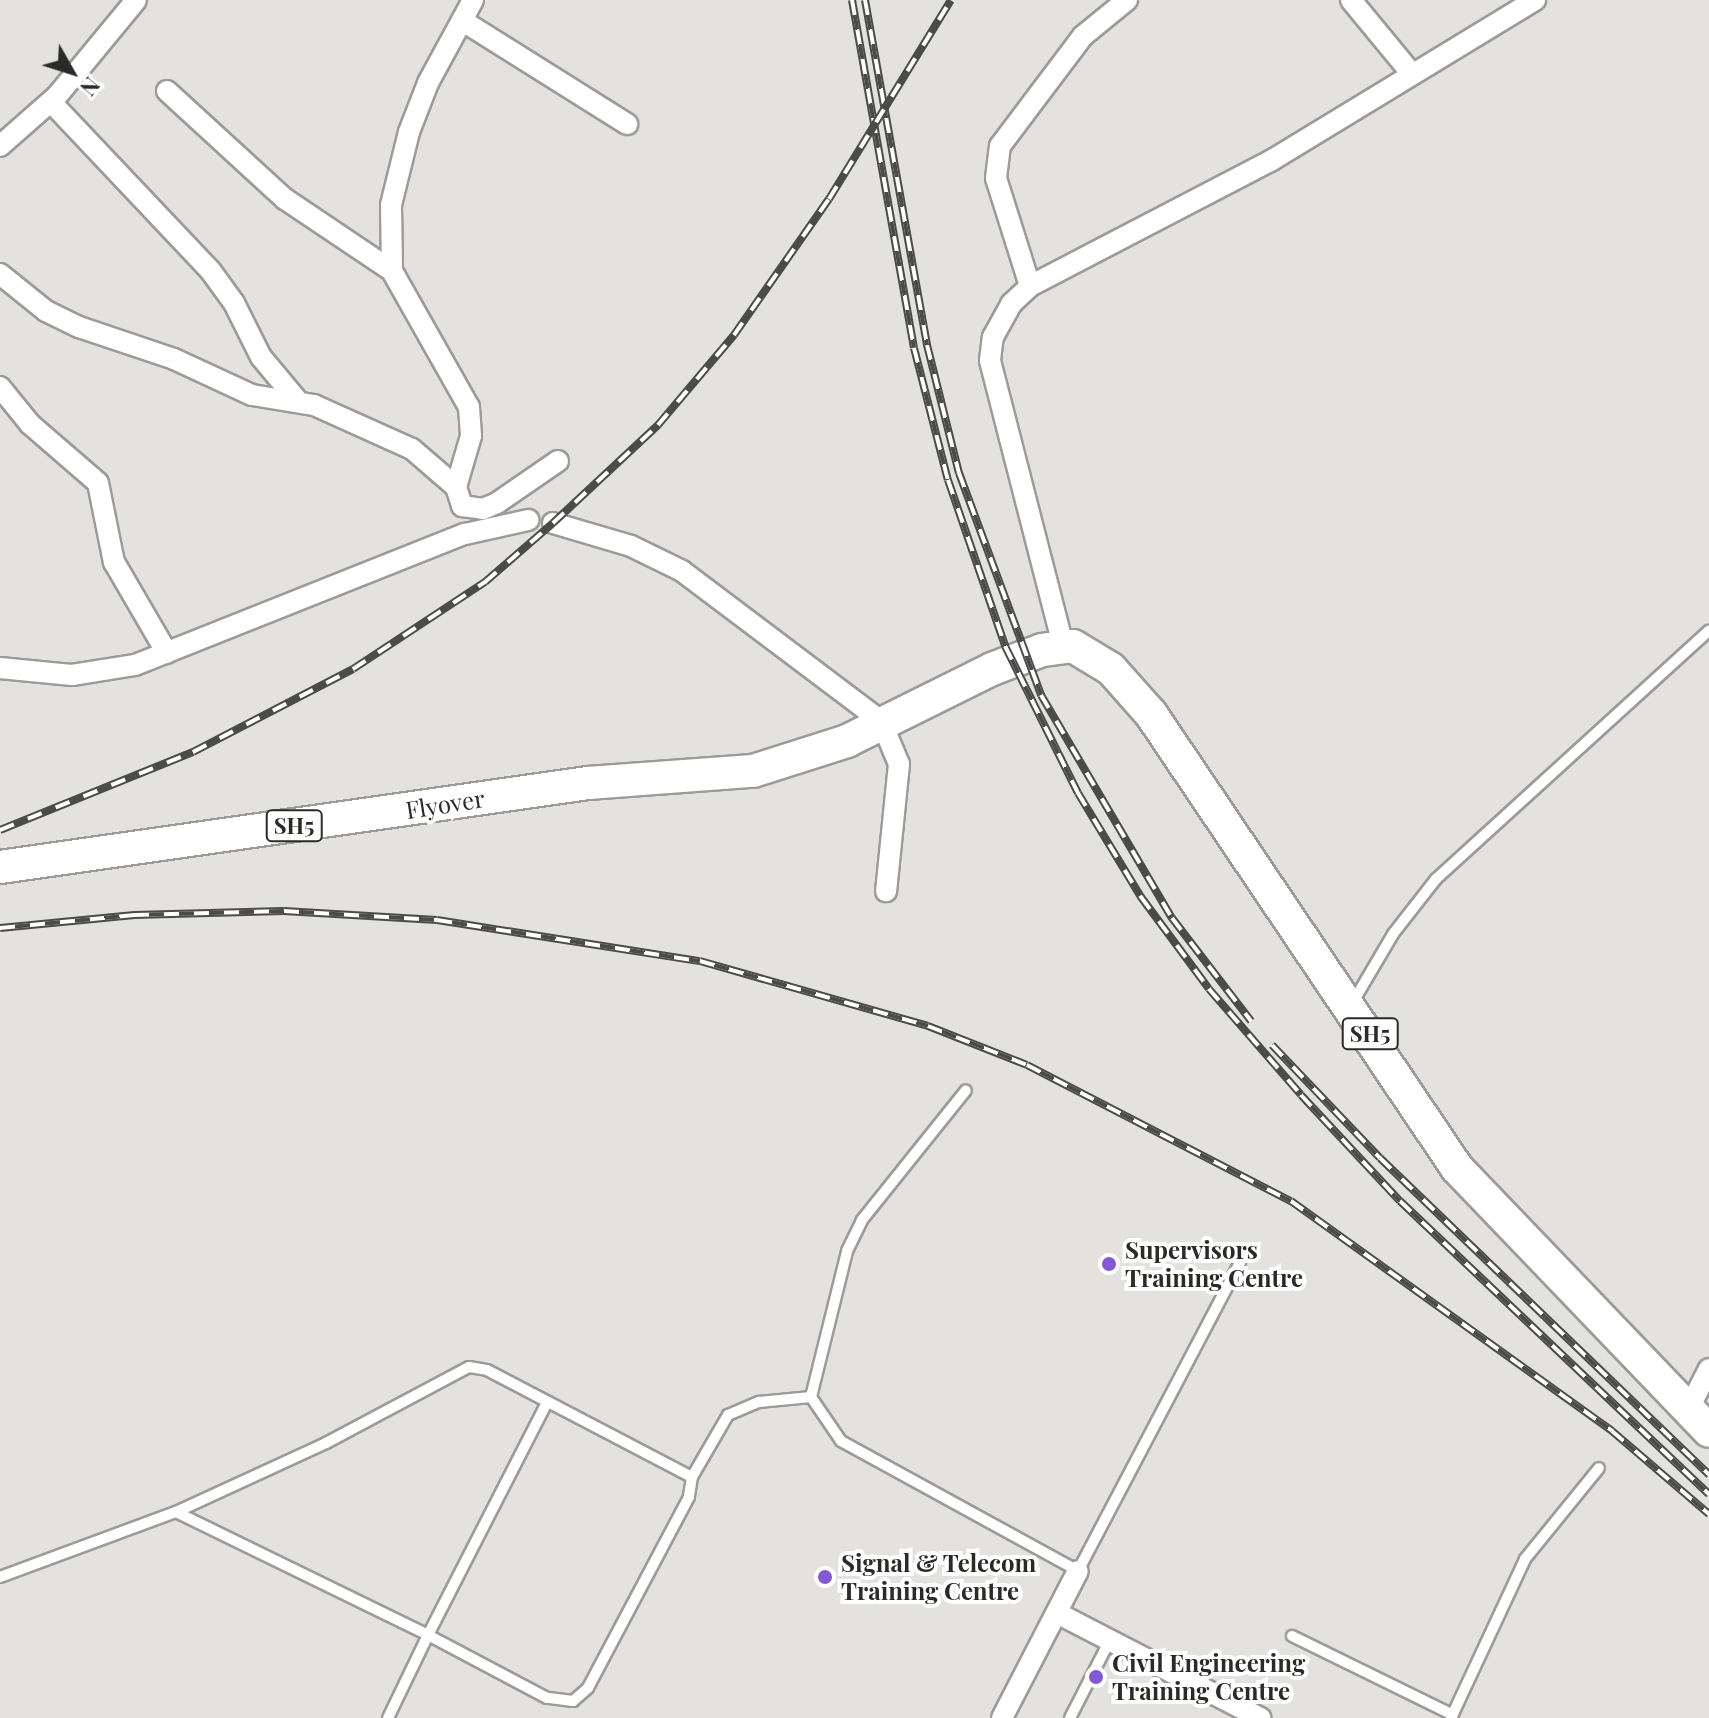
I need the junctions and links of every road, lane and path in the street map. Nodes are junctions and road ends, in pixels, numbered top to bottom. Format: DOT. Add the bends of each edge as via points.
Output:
graph roads {
  1 [pos="136,0"];
  2 [pos="473,0"];
  3 [pos="1127,0"];
  4 [pos="1351,0"];
  5 [pos="1532,1"];
  6 [pos="463,21"];
  7 [pos="1412,74"];
  8 [pos="167,91"];
  9 [pos="51,102"];
  10 [pos="627,124"];
  11 [pos="0,146"];
  12 [pos="392,271"];
  13 [pos="0,274"];
  14 [pos="1030,286"];
  15 [pos="0,387"];
  16 [pos="297,400"];
  17 [pos="558,461"];
  18 [pos="456,487"];
  19 [pos="528,520"];
  20 [pos="553,523"];
  21 [pos="1709,631"];
  22 [pos="1063,645"];
  23 [pos="167,653"];
  24 [pos="0,668"];
  25 [pos="881,721"];
  26 [pos="0,867"];
  27 [pos="886,891"];
  28 [pos="1351,1006"];
  29 [pos="966,1090"];
  30 [pos="1240,1262"];
  31 [pos="1709,1369"];
  32 [pos="811,1397"];
  33 [pos="547,1402"];
  34 [pos="1699,1420"];
  35 [pos="1599,1468"];
  36 [pos="692,1477"];
  37 [pos="176,1512"];
  38 [pos="1078,1571"];
  39 [pos="0,1577"];
  40 [pos="1057,1613"];
  41 [pos="428,1635"];
  42 [pos="1292,1636"];
  43 [pos="1110,1640"];
  44 [pos="1452,1716"];
  45 [pos="388,1718"];
  46 [pos="1002,1718"];
  47 [pos="1070,1718"];
  48 [pos="1260,1718"];
  1 -- 9 [label="street"];
  2 -- 6 [label="street"];
  3 -- 14 [label="street" via="1074,46 1000,146 996,178"];
  4 -- 7 [label="street"];
  5 -- 7 [label="street"];
  6 -- 10 [label="street"];
  6 -- 12 [label="street" via="428,83 409,132 391,205"];
  7 -- 14 [label="street" via="1272,160"];
  8 -- 12 [label="street" via="285,199"];
  9 -- 11 [label="street"];
  9 -- 16 [label="street" via="210,270 234,303 261,357"];
  12 -- 18 [label="street" via="469,407 471,436"];
  13 -- 16 [label="street" via="46,311 79,327 174,359 252,395"];
  14 -- 22 [label="street" via="1001,319 990,360"];
  15 -- 23 [label="street" via="30,424 98,483 114,562"];
  16 -- 18 [label="street" via="412,449"];
  17 -- 18 [label="street" via="515,494 483,509 462,506"];
  19 -- 23 [label="street" via="465,534"];
  20 -- 25 [label="street" via="631,546 682,571"];
  21 -- 28 [label="lane" via="1436,879 1393,934"];
  22 -- 25 [label="main road, SH5" via="992,669"];
  22 -- 28 [label="main road, SH5" via="1098,659 1138,696"];
  23 -- 24 [label="street" via="111,672 72,675"];
  25 -- 26 [label="main road, Flyover / SH5" via="811,756 753,771 588,783"];
  25 -- 27 [label="street" via="899,764"];
  28 -- 34 [label="main road, SH5" via="1441,1147 1479,1194"];
  29 -- 32 [label="lane" via="862,1220 847,1251"];
  30 -- 38 [label="lane"];
  31 -- 34 [label="street"];
  32 -- 36 [label="lane" via="759,1402 728,1415"];
  32 -- 38 [label="lane" via="841,1441"];
  33 -- 36 [label="lane"];
  33 -- 37 [label="lane" via="487,1370 469,1367 326,1443"];
  33 -- 41 [label="lane"];
  35 -- 44 [label="lane" via="1525,1559"];
  36 -- 41 [label="lane" via="682,1511 588,1688 573,1701 547,1698"];
  37 -- 39 [label="lane"];
  37 -- 41 [label="lane"];
  38 -- 40 [label="street"];
  40 -- 43 [label="street"];
  40 -- 46 [label="street"];
  41 -- 45 [label="lane"];
  42 -- 44 [label="lane"];
  43 -- 47 [label="lane"];
  43 -- 48 [label="street"];
}
